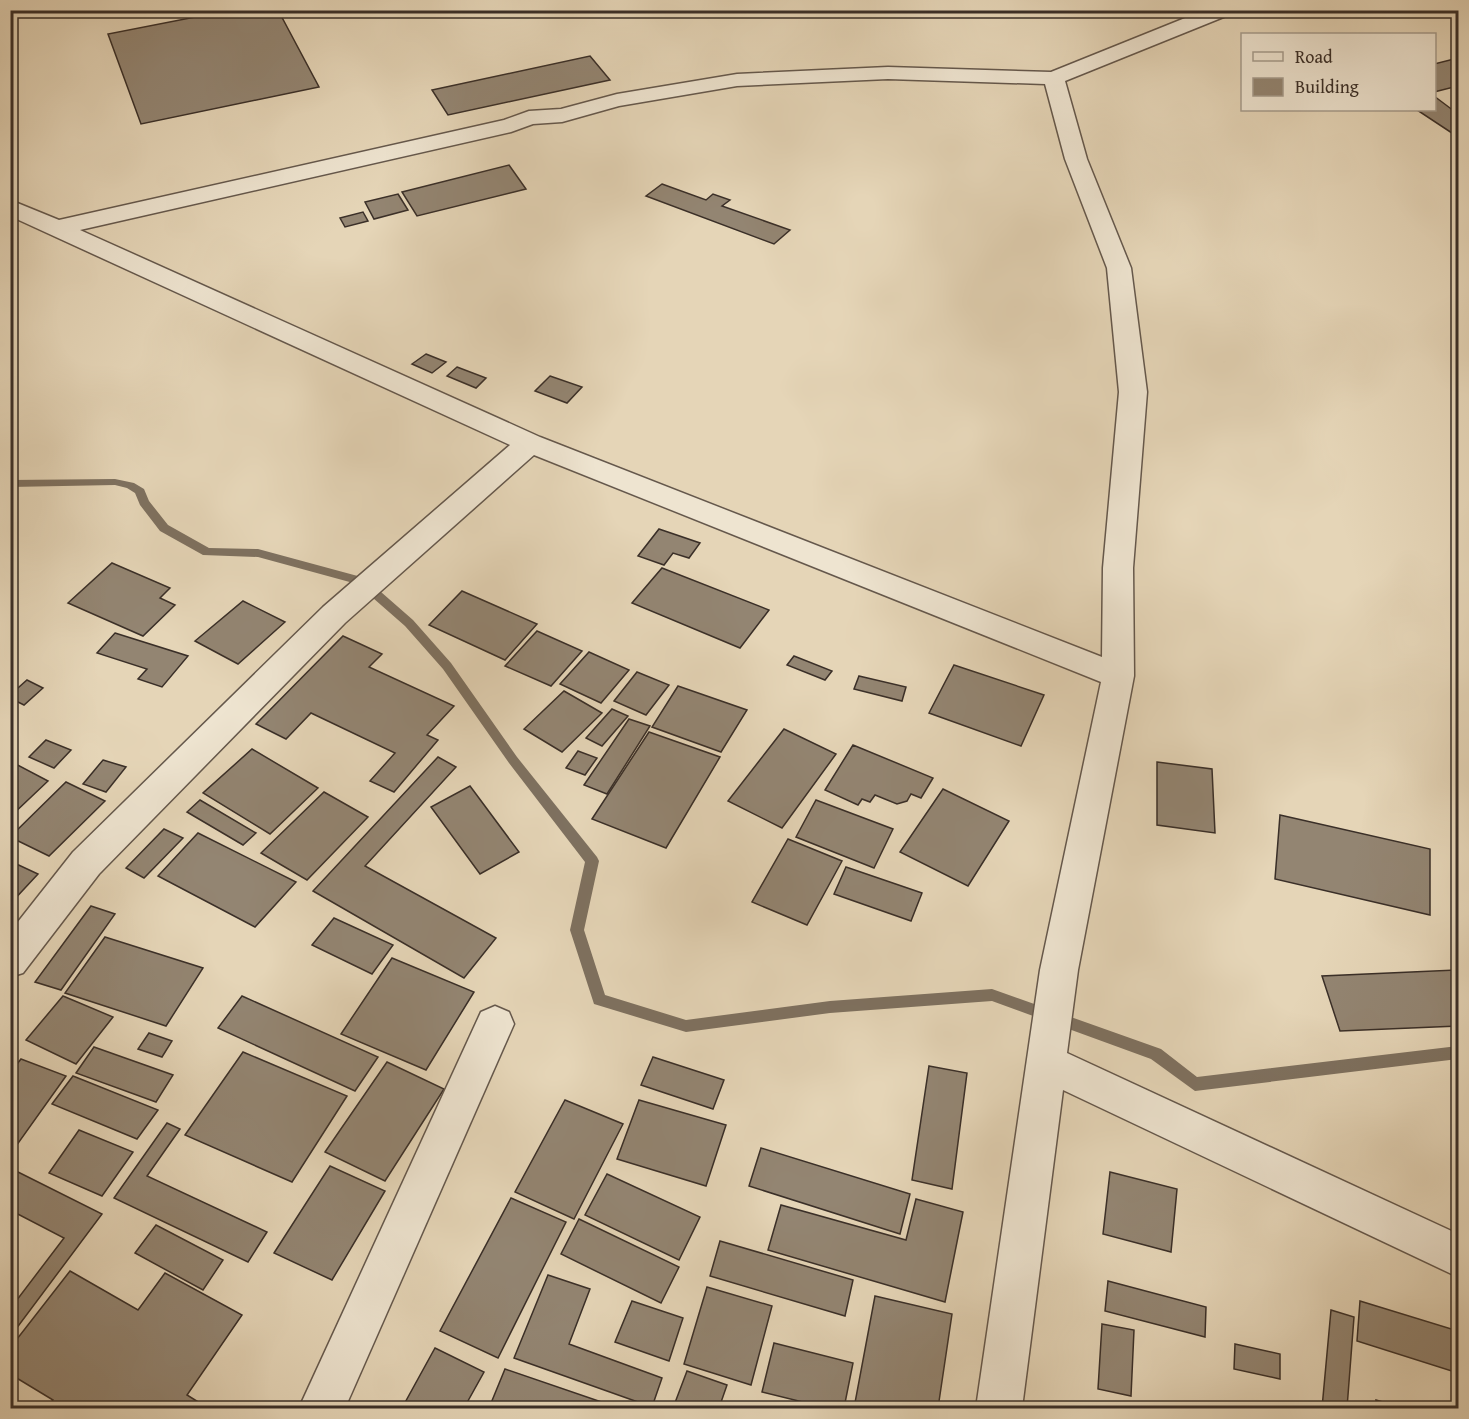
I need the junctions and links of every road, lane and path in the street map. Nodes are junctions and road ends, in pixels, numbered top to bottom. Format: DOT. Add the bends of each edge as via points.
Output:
graph roads {
  1 [pos="1224,10"];
  2 [pos="1054,78"];
  3 [pos="10,207"];
  4 [pos="57,228"];
  5 [pos="530,443"];
  6 [pos="1118,676"];
  7 [pos="10,961"];
  8 [pos="495,1024"];
  9 [pos="1046,1063"];
  10 [pos="1458,1256"];
  11 [pos="322,1408"];
  12 [pos="999,1408"];
  1 -- 2 [label="street"];
  2 -- 4 [label="street" via="888,73 737,80 529,118"];
  2 -- 6 [label="street" via="1076,159 1119,268 1132,392 1118,568"];
  3 -- 4 [label="street"];
  4 -- 5 [label="street"];
  5 -- 6 [label="street"];
  5 -- 7 [label="street" via="334,615 87,863"];
  6 -- 9 [label="street" via="1059,970"];
  8 -- 11 [label="street"];
  9 -- 10 [label="street"];
  9 -- 12 [label="street"];
}
